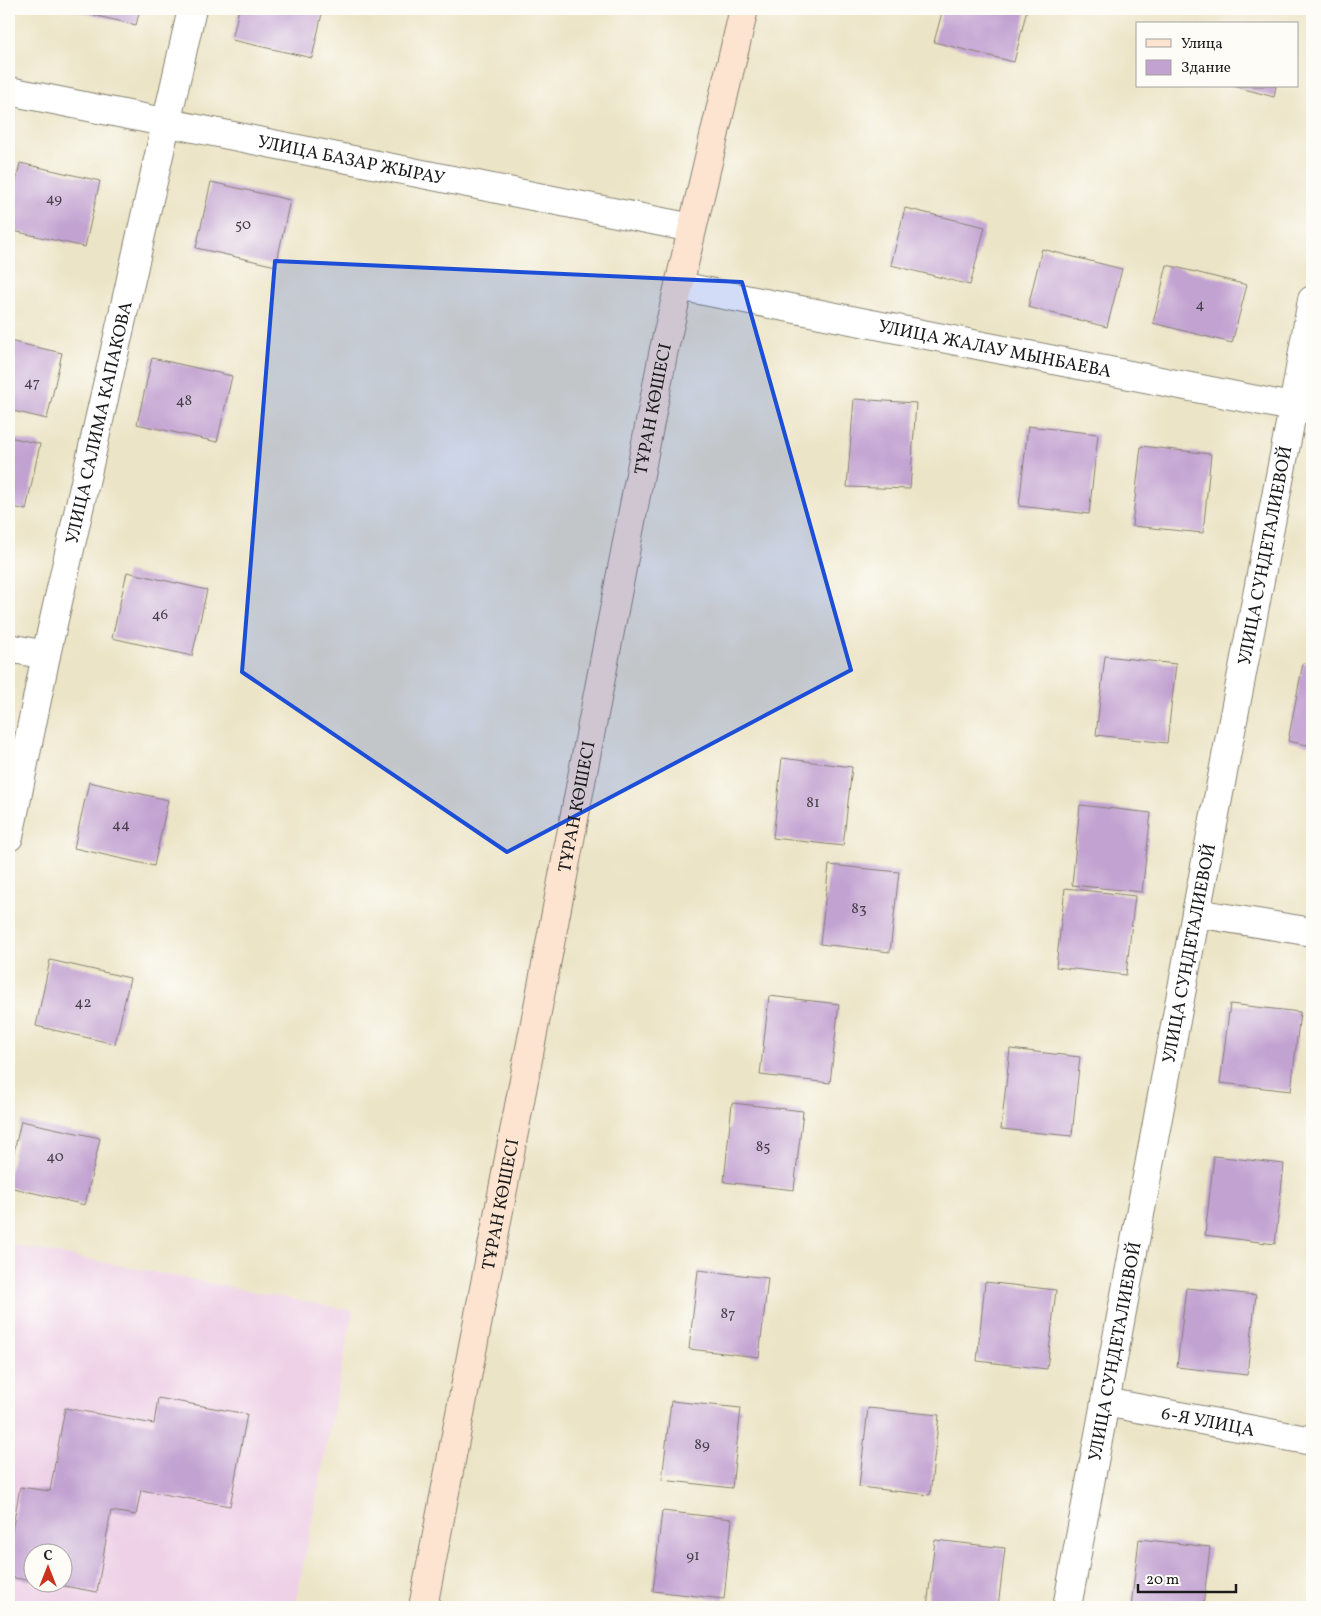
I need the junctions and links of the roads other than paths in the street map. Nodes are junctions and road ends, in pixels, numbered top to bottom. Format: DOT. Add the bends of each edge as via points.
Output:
graph roads {
  1 [pos="192,9"];
  2 [pos="744,9"];
  3 [pos="9,91"];
  4 [pos="166,123"];
  5 [pos="692,228"];
  6 [pos="679,286"];
  7 [pos="1312,300"];
  8 [pos="1303,409"];
  9 [pos="9,648"];
  10 [pos="46,655"];
  11 [pos="9,837"];
  12 [pos="1196,913"];
  13 [pos="1312,932"];
  14 [pos="1105,1402"];
  15 [pos="1312,1441"];
  16 [pos="423,1607"];
  17 [pos="1067,1607"];
  1 -- 4 [label="street, УЛИЦА САЛИМА КАПАКОВА"];
  2 -- 5 [label="street, ТҰРАН КӨШЕСІ"];
  3 -- 4 [label="street, УЛИЦА БАЗАР ЖЫРАУ"];
  4 -- 5 [label="street, УЛИЦА БАЗАР ЖЫРАУ"];
  4 -- 10 [label="street, УЛИЦА САЛИМА КАПАКОВА"];
  5 -- 6 [label="street, ТҰРАН КӨШЕСІ"];
  6 -- 8 [label="street, УЛИЦА ЖАЛАУ МЫНБАЕВА"];
  6 -- 16 [label="street, ТҰРАН КӨШЕСІ" via="664,349"];
  7 -- 8 [label="street, УЛИЦА СУНДЕТАЛИЕВОЙ"];
  8 -- 12 [label="street, УЛИЦА СУНДЕТАЛИЕВОЙ"];
  9 -- 10 [label="street"];
  10 -- 11 [label="street, УЛИЦА САЛИМА КАПАКОВА"];
  12 -- 13 [label="street"];
  12 -- 14 [label="street, УЛИЦА СУНДЕТАЛИЕВОЙ"];
  14 -- 15 [label="street, 6-Я УЛИЦА"];
  14 -- 17 [label="street, УЛИЦА СУНДЕТАЛИЕВОЙ"];
}
